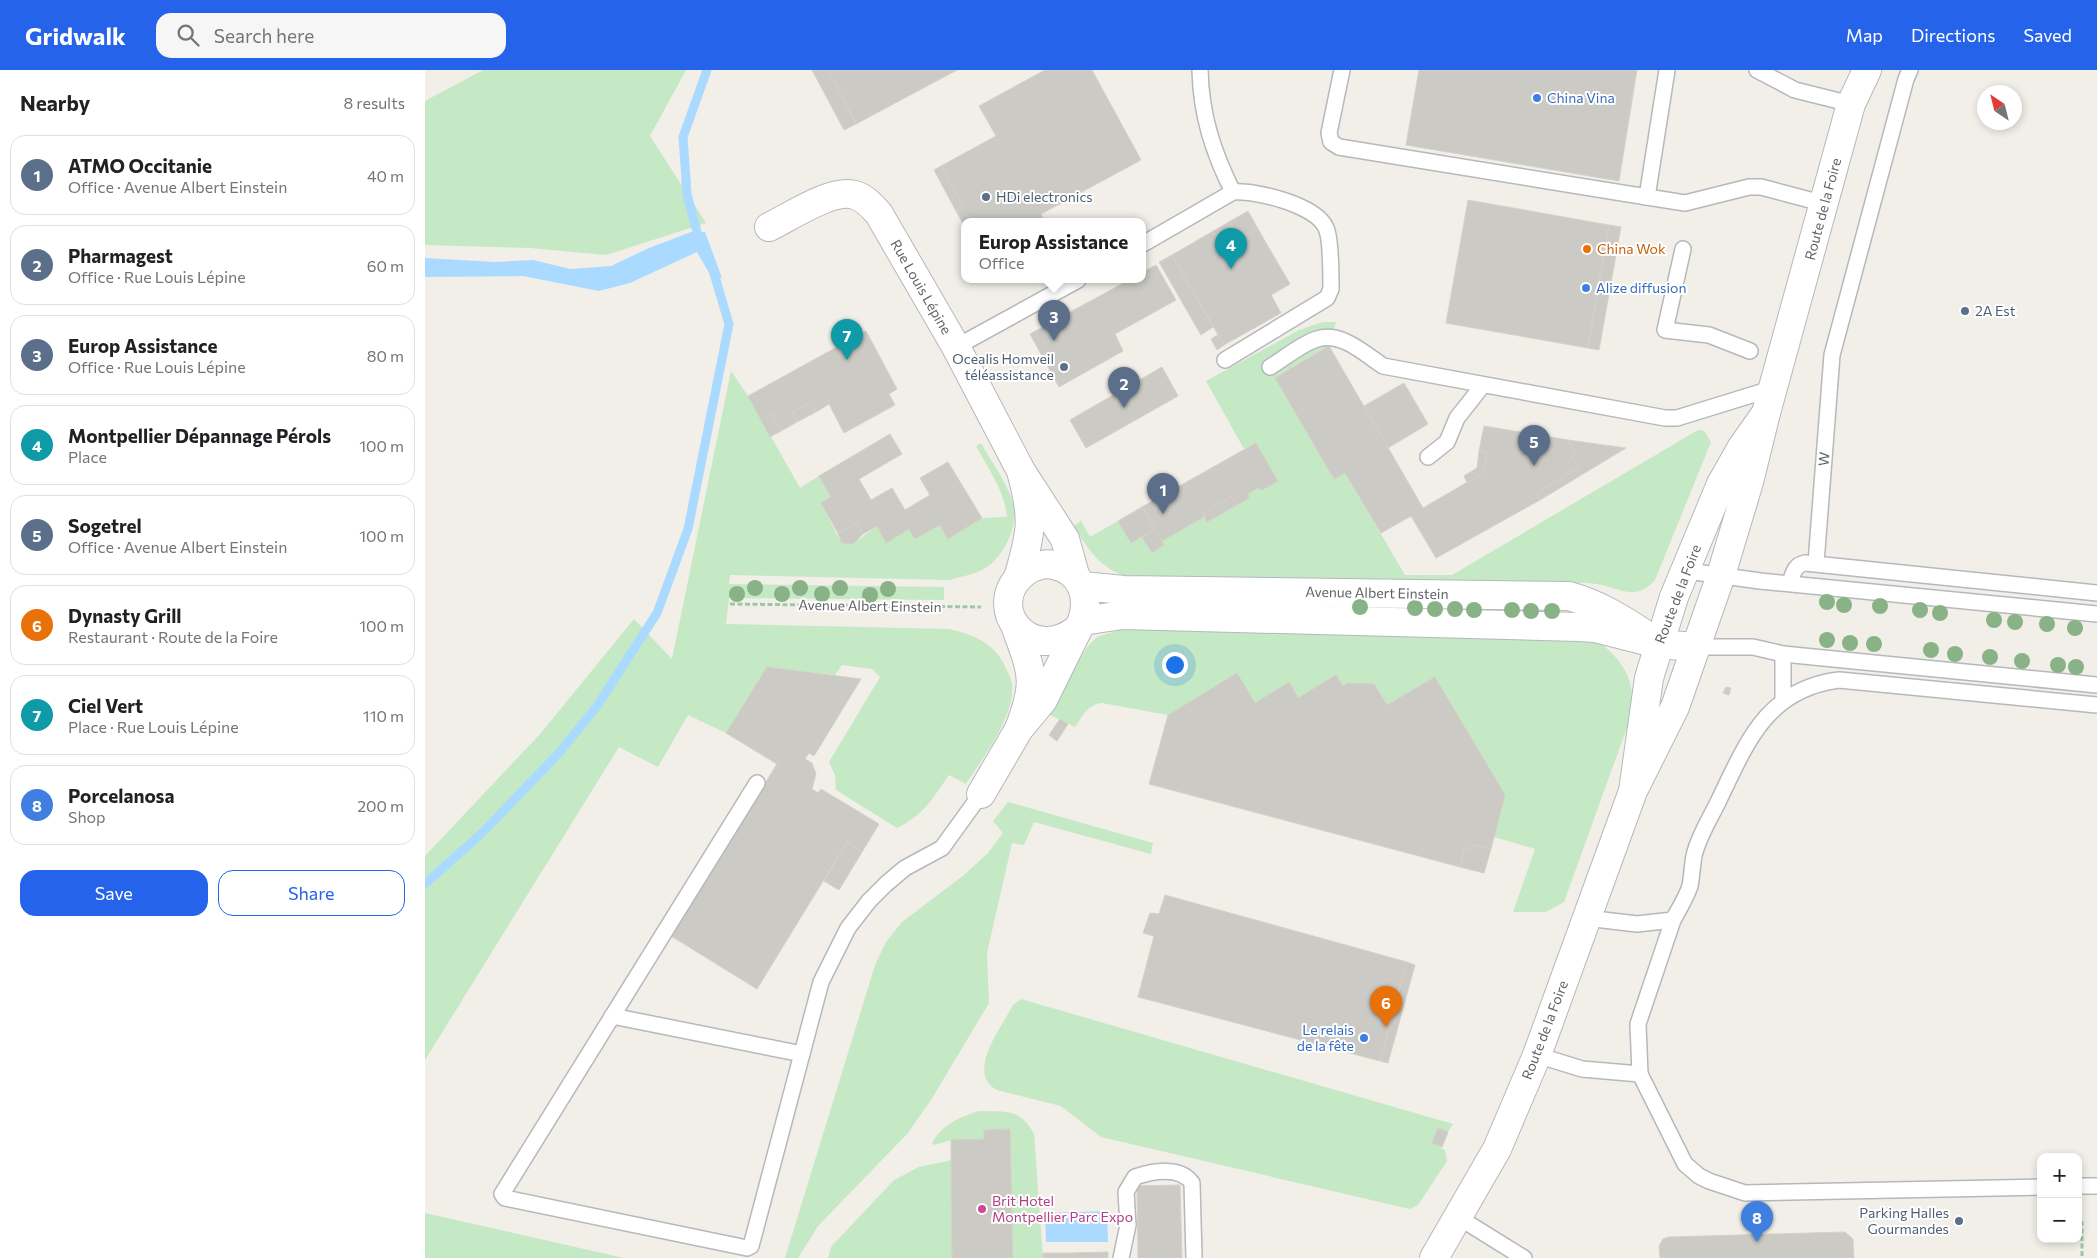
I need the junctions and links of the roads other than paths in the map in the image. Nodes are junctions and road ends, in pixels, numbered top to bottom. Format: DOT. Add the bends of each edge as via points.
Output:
graph roads {
  1 [pos="1200,70"];
  2 [pos="1342,70"];
  3 [pos="1667,70"];
  4 [pos="1757,70"];
  5 [pos="1910,70"];
  6 [pos="1858,84"];
  7 [pos="1233,192"];
  8 [pos="1647,197"];
  9 [pos="1825,204"];
  10 [pos="769,227"];
  11 [pos="1146,242"];
  12 [pos="1683,249"];
  13 [pos="1073,283"];
  14 [pos="956,347"];
  15 [pos="1750,351"];
  16 [pos="1225,360"];
  17 [pos="1271,367"];
  18 [pos="1483,385"];
  19 [pos="1770,400"];
  20 [pos="1428,457"];
  21 [pos="1021,471"];
  22 [pos="1816,564"];
  23 [pos="1721,575"];
  24 [pos="1681,580"];
  25 [pos="1079,581"];
  26 [pos="1790,583"];
  27 [pos="2097,592"];
  28 [pos="1014,601"];
  29 [pos="2097,614"];
  30 [pos="1079,626"];
  31 [pos="1658,644"];
  32 [pos="1696,648"];
  33 [pos="1783,654"];
  34 [pos="2097,685"];
  35 [pos="1783,700"];
  36 [pos="2097,705"];
  37 [pos="1019,729"];
  38 [pos="757,783"];
  39 [pos="1633,791"];
  40 [pos="981,794"];
  41 [pos="1586,918"];
  42 [pos="1673,920"];
  43 [pos="613,1016"];
  44 [pos="801,1054"];
  45 [pos="1537,1055"];
  46 [pos="1640,1074"];
  47 [pos="2082,1186"];
  48 [pos="2097,1186"];
  49 [pos="2037,1187"];
  50 [pos="1459,1217"];
  51 [pos="1435,1254"];
  52 [pos="1121,1258"];
  53 [pos="1194,1258"];
  54 [pos="1524,1258"];
  1 -- 7 [label="lane" via="1200,87 1215,156"];
  2 -- 8 [label="lane" via="1329,133 1331,142 1339,147"];
  3 -- 8 [label="lane"];
  4 -- 6 [label="lane" via="1795,90"];
  5 -- 22 [label="lane, W" via="1832,355"];
  6 -- 9 [label="street, Route de la Foire"];
  7 -- 11 [label="lane"];
  7 -- 16 [label="lane" via="1245,191 1296,205 1319,217 1327,229 1331,289 1327,298"];
  8 -- 9 [label="lane" via="1685,203 1761,187"];
  9 -- 19 [label="street, Route de la Foire"];
  10 -- 14 [label="street, Rue Louis Lépine" via="830,197 856,195 879,214"];
  12 -- 15 [label="lane" via="1665,330 1709,335"];
  13 -- 14 [label="lane"];
  14 -- 21 [label="street, Rue Louis Lépine"];
  17 -- 18 [label="lane" via="1317,338 1328,338 1346,341 1383,366"];
  18 -- 19 [label="lane" via="1665,418"];
  18 -- 20 [label="lane" via="1457,418 1447,442"];
  19 -- 23 [label="street, Route de la Foire"];
  19 -- 24 [label="street, Route de la Foire" via="1721,484"];
  21 -- 25 [label="street, Rue Louis Lépine" via="1065,540"];
  21 -- 28 [label="street, Rue Louis Lépine" via="1031,519"];
  22 -- 26 [label="lane" via="1799,564"];
  22 -- 27 [label="lane"];
  23 -- 24 [label="lane" via="1695,572"];
  23 -- 26 [label="lane"];
  23 -- 32 [label="street, Route de la Foire"];
  24 -- 31 [label="street, Route de la Foire"];
  25 -- 28 [label="street" via="1064,568 1052,564 1039,565 1027,570"];
  25 -- 30 [label="street" via="1086,598 1086,610"];
  25 -- 31 [label="street, Avenue Albert Einstein" via="1123,590 1569,596 1612,612"];
  26 -- 29 [label="lane"];
  28 -- 30 [label="street" via="1023,634 1035,641 1058,641"];
  28 -- 37 [label="street" via="1031,670 1029,703"];
  30 -- 31 [label="street, Avenue Albert Einstein" via="1123,615 1579,627"];
  30 -- 37 [label="street" via="1043,700"];
  31 -- 32 [label="street, Avenue Albert Einstein"];
  31 -- 39 [label="street, Route de la Foire" via="1649,678"];
  32 -- 33 [label="lane" via="1753,647"];
  32 -- 39 [label="street, Route de la Foire" via="1675,707"];
  33 -- 34 [label="lane"];
  33 -- 35 [label="lane"];
  35 -- 36 [label="lane" via="1801,689 1839,680"];
  35 -- 42 [label="lane" via="1759,724 1739,759 1701,836 1694,855 1689,888"];
  37 -- 40 [label="street"];
  38 -- 43 [label="lane"];
  39 -- 41 [label="street, Route de la Foire"];
  40 -- 44 [label="lane" via="942,848 905,868 886,884 848,928 821,982"];
  41 -- 42 [label="lane" via="1637,924"];
  41 -- 45 [label="street, Route de la Foire"];
  42 -- 46 [label="lane" via="1639,1024"];
  43 -- 44 [label="lane"];
  43 -- 44 [label="lane" via="502,1194 505,1198 747,1248 751,1246"];
  45 -- 46 [label="lane" via="1581,1069"];
  45 -- 50 [label="street, Route de la Foire" via="1497,1149"];
  46 -- 49 [label="lane" via="1685,1164 1709,1181 1745,1193"];
  47 -- 48 [label="lane"];
  50 -- 51 [label="street, Route de la Foire"];
  50 -- 54 [label="lane"];
  52 -- 53 [label="lane" via="1128,1225 1126,1192 1135,1177 1181,1172 1192,1183"];
}
